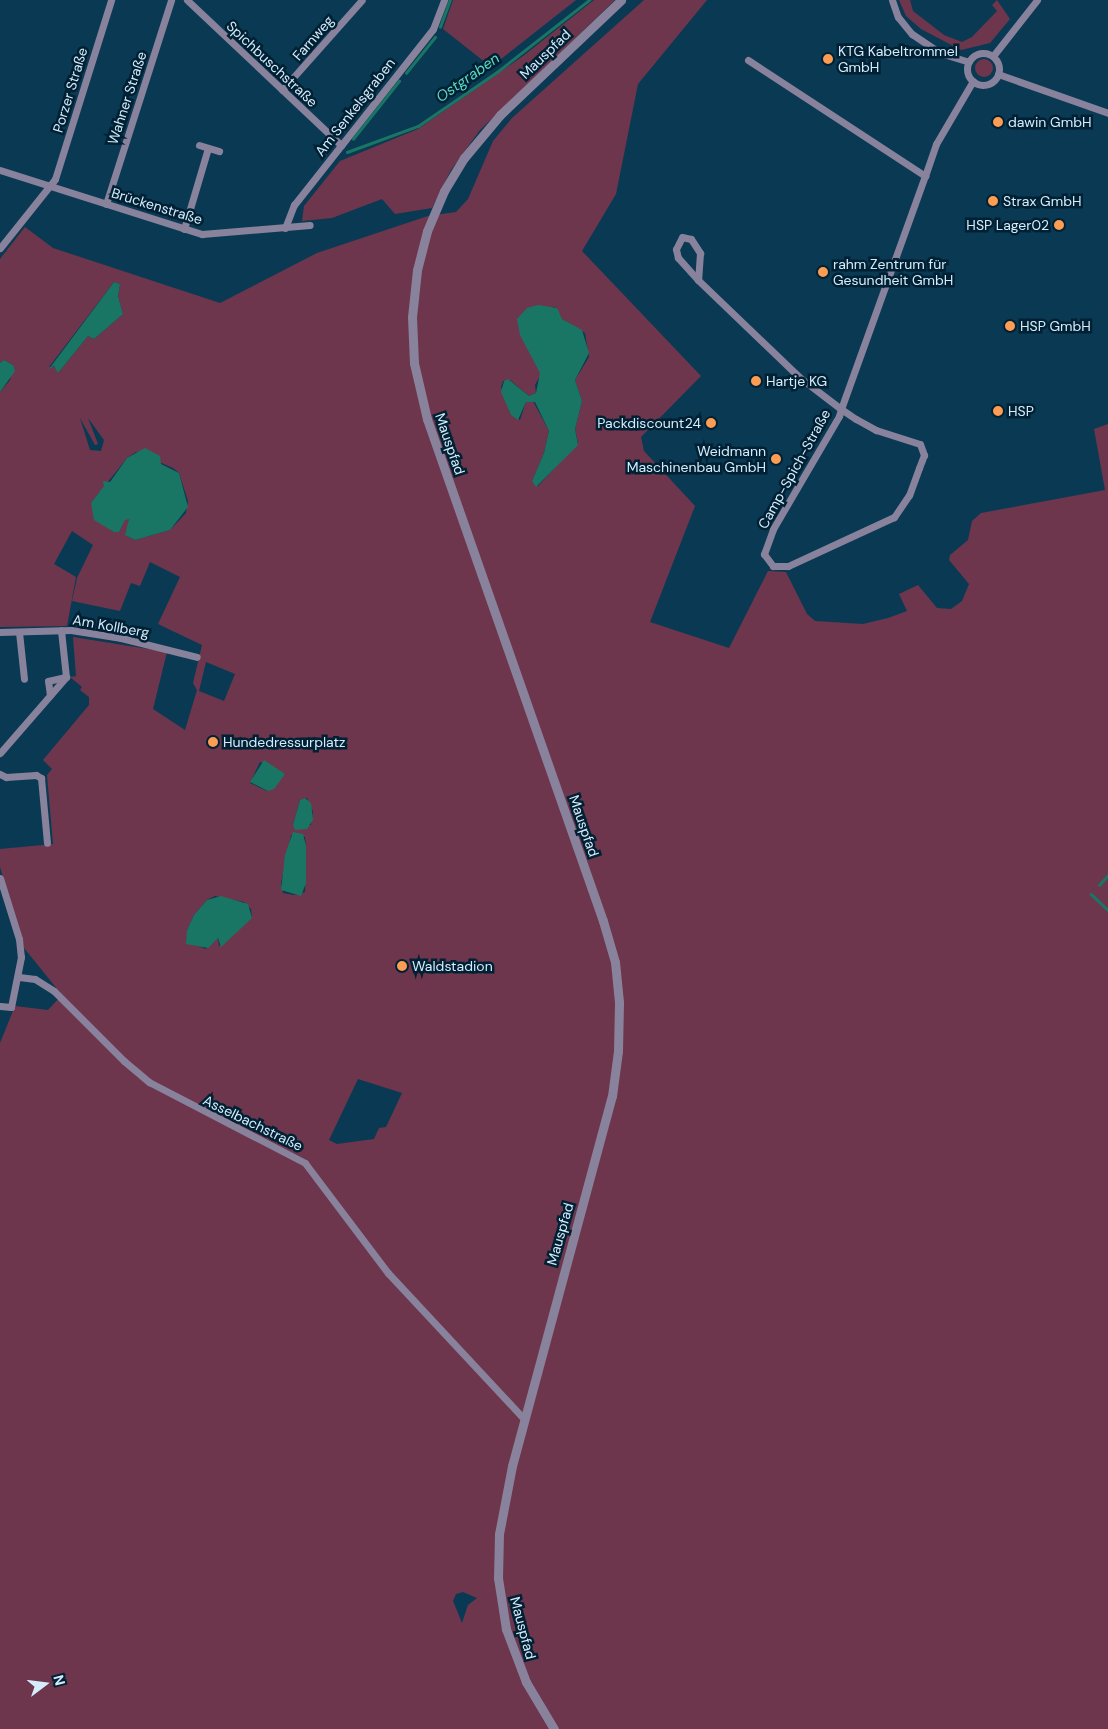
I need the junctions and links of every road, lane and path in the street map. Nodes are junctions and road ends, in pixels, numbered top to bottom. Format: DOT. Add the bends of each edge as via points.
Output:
graph roads {
  1 [pos="111,0"];
  2 [pos="171,0"];
  3 [pos="362,0"];
  4 [pos="444,0"];
  5 [pos="621,0"];
  6 [pos="892,0"];
  7 [pos="1037,0"];
  8 [pos="189,1"];
  9 [pos="993,56"];
  10 [pos="748,60"];
  11 [pos="968,62"];
  12 [pos="998,74"];
  13 [pos="973,81"];
  14 [pos="282,90"];
  15 [pos="1108,113"];
  16 [pos="199,145"];
  17 [pos="341,145"];
  18 [pos="208,148"];
  19 [pos="218,151"];
  20 [pos="0,170"];
  21 [pos="925,176"];
  22 [pos="50,186"];
  23 [pos="106,204"];
  24 [pos="310,225"];
  25 [pos="284,228"];
  26 [pos="184,229"];
  27 [pos="0,248"];
  28 [pos="698,280"];
  29 [pos="841,409"];
  30 [pos="61,630"];
  31 [pos="0,632"];
  32 [pos="19,632"];
  33 [pos="197,657"];
  34 [pos="66,677"];
  35 [pos="24,679"];
  36 [pos="50,695"];
  37 [pos="0,753"];
  38 [pos="0,774"];
  39 [pos="47,843"];
  40 [pos="0,878"];
  41 [pos="19,976"];
  42 [pos="0,1006"];
  43 [pos="524,1420"];
  44 [pos="554,1729"];
  1 -- 22 [label="street, Porzer Straße"];
  2 -- 23 [label="street, Wahner Straße"];
  3 -- 14 [label="street, Farnweg"];
  4 -- 17 [label="street, Am Senkelsgraben" via="433,29"];
  5 -- 43 [label="street, Mauspfad" via="481,136 453,176 435,211 422,247 413,294 412,340 419,387 438,452 603,921 615,962 619,1002 618,1051 612,1096"];
  6 -- 11 [label="street" via="898,17 912,34 940,52"];
  7 -- 9 [label="street"];
  8 -- 14 [label="street, Spichbuschstraße"];
  9 -- 11 [label="street" via="979,53"];
  9 -- 12 [label="street" via="998,64"];
  10 -- 21 [label="street"];
  11 -- 13 [label="street" via="968,72"];
  12 -- 13 [label="street" via="989,83"];
  12 -- 15 [label="street"];
  13 -- 21 [label="street, Camp-Spich-Straße" via="943,129"];
  14 -- 17 [label="street, Spichbuschstraße"];
  16 -- 18 [label="street"];
  17 -- 25 [label="street, Am Senkelsgraben" via="294,205"];
  18 -- 19 [label="street"];
  18 -- 26 [label="street"];
  20 -- 22 [label="street, Brückenstraße"];
  21 -- 29 [label="street, Camp-Spich-Straße"];
  22 -- 23 [label="street, Brückenstraße"];
  22 -- 27 [label="street"];
  23 -- 26 [label="street, Brückenstraße"];
  24 -- 25 [label="street, Brückenstraße"];
  25 -- 26 [label="street, Brückenstraße" via="210,234"];
  28 -- 28 [label="street, Camp-Spich-Straße" via="700,253 691,239 682,238 676,249 678,258"];
  28 -- 29 [label="street, Camp-Spich-Straße" via="798,377"];
  29 -- 29 [label="street, Camp-Spich-Straße" via="876,430 920,444 924,455 909,495 894,517 884,523 788,566 773,566 764,554 768,540"];
  30 -- 32 [label="street, Am Kollberg"];
  30 -- 33 [label="street, Am Kollberg" via="121,638"];
  30 -- 34 [label="street"];
  31 -- 32 [label="street, Am Kollberg"];
  32 -- 35 [label="street"];
  34 -- 36 [label="street"];
  34 -- 36 [label="street" via="48,680"];
  36 -- 37 [label="street"];
  38 -- 39 [label="street" via="6,777 36,775 41,778"];
  40 -- 41 [label="street" via="19,940"];
  41 -- 42 [label="street" via="11,1007"];
  41 -- 43 [label="street, Asselbachstraße" via="36,979 54,991 149,1082 305,1163 388,1273"];
  43 -- 44 [label="street, Mauspfad" via="501,1512 500,1598 515,1656 532,1695"];
}
